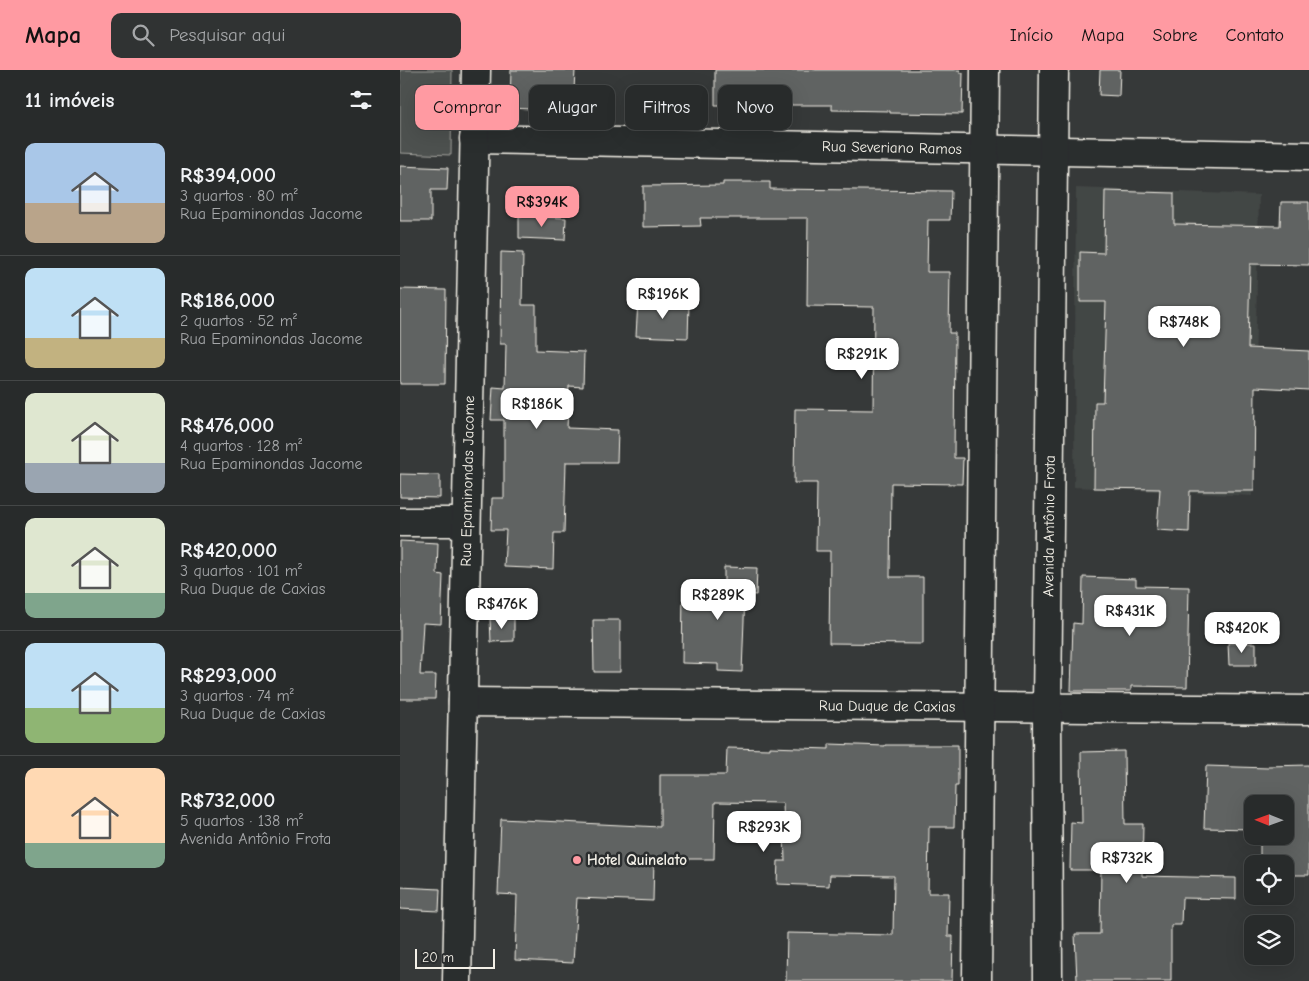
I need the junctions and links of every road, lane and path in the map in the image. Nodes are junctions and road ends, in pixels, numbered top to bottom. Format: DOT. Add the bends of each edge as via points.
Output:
graph roads {
  1 [pos="476,70"];
  2 [pos="985,70"];
  3 [pos="1054,70"];
  4 [pos="474,139"];
  5 [pos="984,150"];
  6 [pos="1053,151"];
  7 [pos="1309,156"];
  8 [pos="400,522"];
  9 [pos="465,522"];
  10 [pos="464,702"];
  11 [pos="980,707"];
  12 [pos="1047,707"];
  13 [pos="1309,710"];
  14 [pos="457,981"];
  15 [pos="977,981"];
  16 [pos="1048,981"];
  1 -- 4 [label="street, Rua Epaminondas Jacome"];
  2 -- 5 [label="street"];
  3 -- 6 [label="street, Avenida Antônio Frota"];
  4 -- 5 [label="street, Rua Severiano Ramos"];
  4 -- 9 [label="street, Rua Epaminondas Jacome"];
  5 -- 6 [label="street, Rua Severiano Ramos"];
  5 -- 11 [label="street"];
  6 -- 7 [label="street, Rua Severiano Ramos"];
  6 -- 12 [label="street, Avenida Antônio Frota"];
  8 -- 9 [label="street"];
  9 -- 10 [label="street, Rua Epaminondas Jacome"];
  10 -- 11 [label="street, Rua Duque de Caxias"];
  10 -- 14 [label="street, Rua Epaminondas Jacome"];
  11 -- 12 [label="street, Rua Duque de Caxias"];
  11 -- 15 [label="street"];
  12 -- 13 [label="street, Rua Duque de Caxias"];
  12 -- 16 [label="street, Avenida Antônio Frota"];
}
